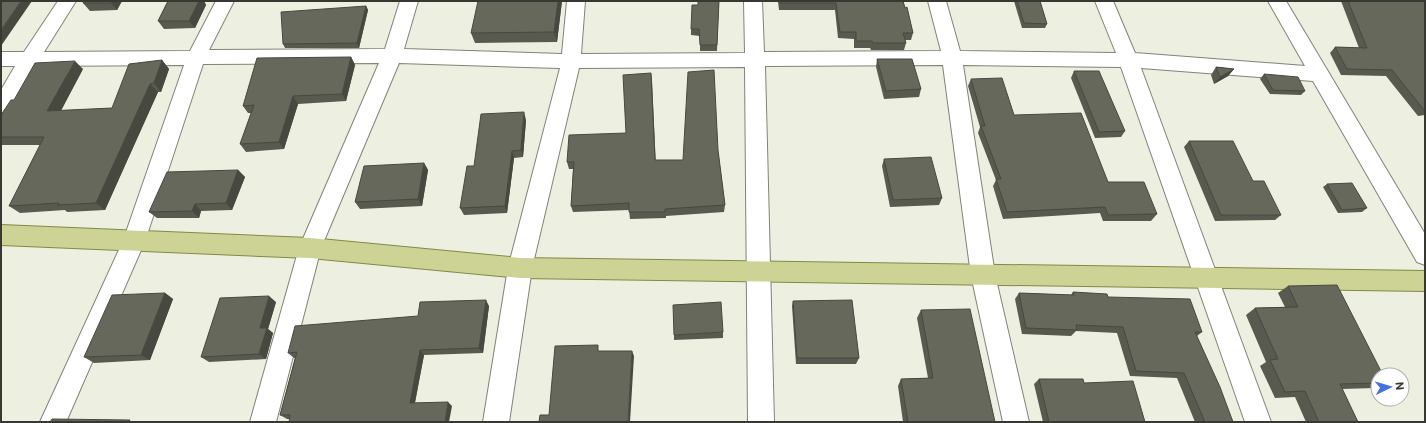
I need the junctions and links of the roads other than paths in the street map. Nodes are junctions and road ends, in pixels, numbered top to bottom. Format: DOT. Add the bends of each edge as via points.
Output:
graph roads {
  1 [pos="66,1"];
  2 [pos="225,1"];
  3 [pos="409,1"];
  4 [pos="576,1"];
  5 [pos="753,1"];
  6 [pos="937,1"];
  7 [pos="1104,1"];
  8 [pos="1277,1"];
  9 [pos="392,56"];
  10 [pos="196,58"];
  11 [pos="952,58"];
  12 [pos="1,59"];
  13 [pos="29,59"];
  14 [pos="755,60"];
  15 [pos="1128,60"];
  16 [pos="571,61"];
  17 [pos="1320,74"];
  18 [pos="1,108"];
  19 [pos="1,235"];
  20 [pos="134,241"];
  21 [pos="310,248"];
  22 [pos="1425,255"];
  23 [pos="520,268"];
  24 [pos="758,272"];
  25 [pos="983,275"];
  26 [pos="1206,278"];
  27 [pos="1425,281"];
  28 [pos="53,422"];
  29 [pos="263,422"];
  30 [pos="496,422"];
  31 [pos="761,422"];
  32 [pos="1016,422"];
  33 [pos="1258,422"];
  1 -- 13 [label="street"];
  2 -- 10 [label="street"];
  3 -- 9 [label="street"];
  4 -- 16 [label="street"];
  5 -- 14 [label="street"];
  6 -- 11 [label="street"];
  7 -- 15 [label="street"];
  8 -- 17 [label="street"];
  9 -- 10 [label="street"];
  9 -- 16 [label="street"];
  9 -- 21 [label="street"];
  10 -- 13 [label="street"];
  10 -- 20 [label="street"];
  11 -- 14 [label="street"];
  11 -- 15 [label="street"];
  11 -- 25 [label="street"];
  12 -- 13 [label="street"];
  13 -- 18 [label="street"];
  14 -- 16 [label="street"];
  14 -- 24 [label="street"];
  15 -- 17 [label="street"];
  15 -- 26 [label="street"];
  16 -- 23 [label="street"];
  17 -- 22 [label="street"];
  19 -- 20 [label="main road"];
  20 -- 21 [label="main road"];
  20 -- 28 [label="street"];
  21 -- 23 [label="main road"];
  21 -- 29 [label="street"];
  23 -- 24 [label="main road"];
  23 -- 30 [label="street"];
  24 -- 25 [label="main road"];
  24 -- 31 [label="street"];
  25 -- 26 [label="main road"];
  25 -- 32 [label="street"];
  26 -- 27 [label="main road"];
  26 -- 33 [label="street"];
}
